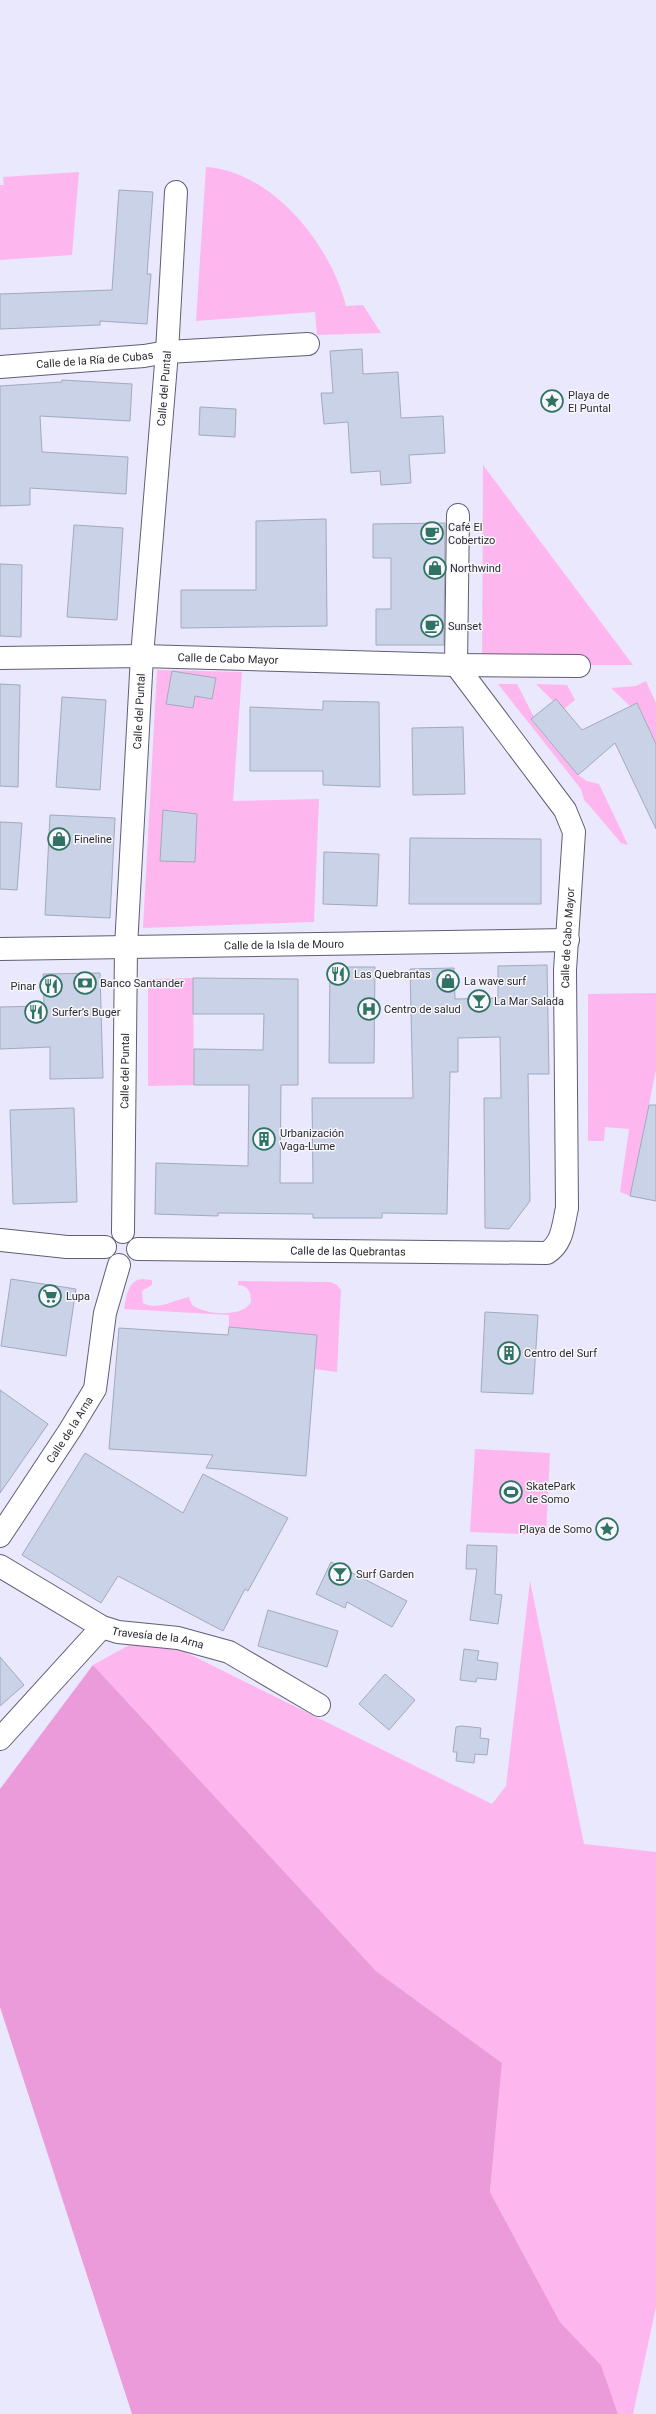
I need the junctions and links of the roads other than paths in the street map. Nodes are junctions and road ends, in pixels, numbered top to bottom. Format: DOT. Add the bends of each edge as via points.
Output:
graph roads {
  1 [pos="176,192"];
  2 [pos="308,344"];
  3 [pos="167,352"];
  4 [pos="0,367"];
  5 [pos="458,515"];
  6 [pos="142,656"];
  7 [pos="0,658"];
  8 [pos="456,665"];
  9 [pos="579,666"];
  10 [pos="568,940"];
  11 [pos="126,947"];
  12 [pos="0,949"];
  13 [pos="124,1232"];
  14 [pos="0,1240"];
  15 [pos="556,1247"];
  16 [pos="105,1248"];
  17 [pos="138,1249"];
  18 [pos="119,1265"];
  19 [pos="0,1536"];
  20 [pos="0,1566"];
  21 [pos="102,1627"];
  22 [pos="318,1705"];
  23 [pos="0,1739"];
  1 -- 3 [label="street, Calle del Puntal"];
  2 -- 3 [label="street, Calle de la Ría de Cubas"];
  3 -- 4 [label="street, Calle de la Ría de Cubas"];
  3 -- 6 [label="street, Calle del Puntal"];
  5 -- 8 [label="street"];
  6 -- 7 [label="street, Calle de Cabo Mayor"];
  6 -- 8 [label="street, Calle de Cabo Mayor"];
  6 -- 11 [label="street, Calle del Puntal"];
  8 -- 9 [label="street, Calle de Cabo Mayor"];
  8 -- 10 [label="street, Calle de Cabo Mayor" via="565,810 574,832"];
  10 -- 11 [label="street, Calle de la Isla de Mouro"];
  10 -- 15 [label="street, Calle de Cabo Mayor" via="565,970 567,1208"];
  11 -- 12 [label="street, Calle de la Isla de Mouro"];
  11 -- 13 [label="street, Calle del Puntal"];
  13 -- 16 [label="street" via="113,1234"];
  13 -- 17 [label="street" via="133,1235"];
  14 -- 16 [label="street"];
  15 -- 17 [label="street, Calle de las Quebrantas" via="547,1253"];
  16 -- 18 [label="street" via="110,1260"];
  17 -- 18 [label="street" via="137,1255 130,1263"];
  18 -- 19 [label="street, Calle de la Arna" via="105,1313 95,1388"];
  20 -- 21 [label="street, Travesía de la Arna"];
  21 -- 22 [label="street, Travesía de la Arna" via="118,1632 178,1638 229,1652"];
  21 -- 23 [label="street"];
}
